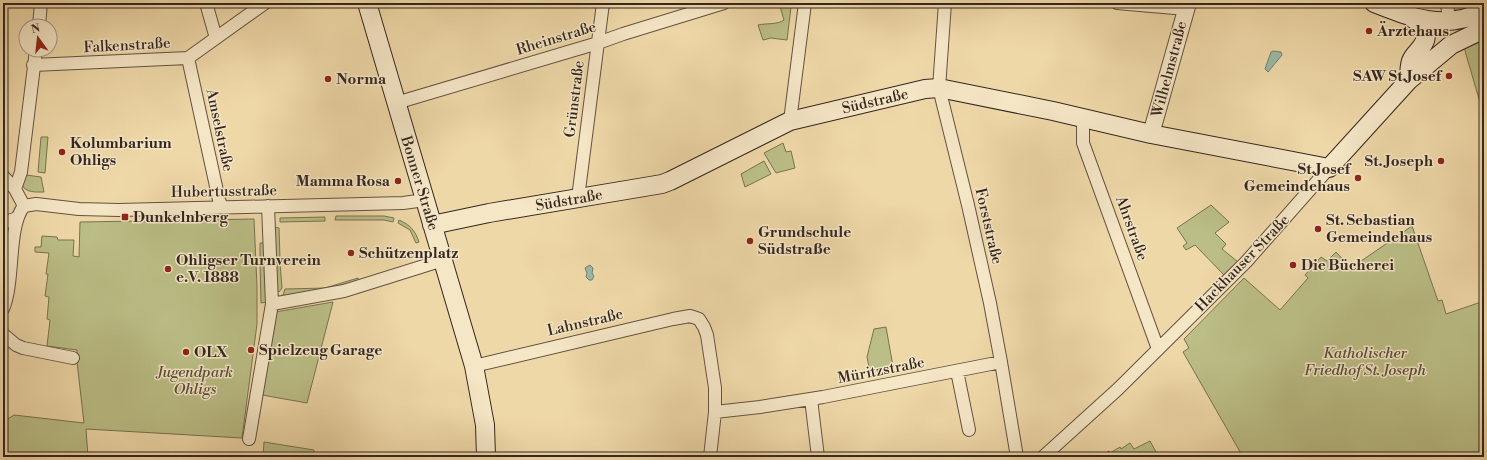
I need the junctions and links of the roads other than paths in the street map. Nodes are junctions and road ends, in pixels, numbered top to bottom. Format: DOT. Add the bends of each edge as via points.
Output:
graph roads {
  1 [pos="41,3"];
  2 [pos="206,3"];
  3 [pos="265,3"];
  4 [pos="367,3"];
  5 [pos="603,3"];
  6 [pos="724,3"];
  7 [pos="805,3"];
  8 [pos="946,3"];
  9 [pos="1118,3"];
  10 [pos="1374,3"];
  11 [pos="1447,3"];
  12 [pos="1187,6"];
  13 [pos="1484,11"];
  14 [pos="39,18"];
  15 [pos="1412,18"];
  16 [pos="1449,22"];
  17 [pos="1484,29"];
  18 [pos="216,38"];
  19 [pos="598,43"];
  20 [pos="34,58"];
  21 [pos="188,58"];
  22 [pos="33,65"];
  23 [pos="1409,75"];
  24 [pos="939,88"];
  25 [pos="396,103"];
  26 [pos="1083,118"];
  27 [pos="790,121"];
  28 [pos="1151,134"];
  29 [pos="1328,168"];
  30 [pos="3,176"];
  31 [pos="15,189"];
  32 [pos="578,198"];
  33 [pos="425,200"];
  34 [pos="24,206"];
  35 [pos="268,206"];
  36 [pos="222,207"];
  37 [pos="17,218"];
  38 [pos="3,223"];
  39 [pos="432,225"];
  40 [pos="443,260"];
  41 [pos="272,304"];
  42 [pos="3,309"];
  43 [pos="3,334"];
  44 [pos="1158,349"];
  45 [pos="73,358"];
  46 [pos="1001,362"];
  47 [pos="474,366"];
  48 [pos="957,371"];
  49 [pos="811,399"];
  50 [pos="715,412"];
  51 [pos="969,430"];
  52 [pos="249,439"];
  53 [pos="486,457"];
  54 [pos="710,457"];
  55 [pos="818,457"];
  56 [pos="1017,457"];
  57 [pos="1043,457"];
  1 -- 14 [label="street"];
  2 -- 18 [label="street"];
  3 -- 18 [label="street, Falkenstraße"];
  4 -- 25 [label="main road, Bonner Straße"];
  5 -- 19 [label="street, Grünstraße"];
  6 -- 19 [label="street, Rheinstraße"];
  7 -- 27 [label="street"];
  8 -- 24 [label="street, Forststraße"];
  9 -- 12 [label="street"];
  10 -- 15 [label="main road"];
  11 -- 16 [label="street"];
  12 -- 28 [label="street, Wilhelmstraße"];
  13 -- 16 [label="main road"];
  15 -- 16 [label="main road"];
  15 -- 23 [label="main road" via="1423,27 1425,40 1411,61"];
  16 -- 23 [label="main road"];
  17 -- 23 [label="main road, Hackhauser Straße" via="1457,42"];
  18 -- 21 [label="street, Falkenstraße"];
  19 -- 25 [label="street, Rheinstraße"];
  19 -- 32 [label="street, Grünstraße"];
  20 -- 22 [label="street"];
  21 -- 22 [label="street, Falkenstraße"];
  21 -- 36 [label="street, Amselstraße"];
  22 -- 31 [label="street" via="21,172"];
  23 -- 29 [label="main road, Hackhauser Straße"];
  24 -- 26 [label="main road, Südstraße"];
  24 -- 27 [label="main road, Südstraße" via="925,89"];
  24 -- 46 [label="street, Forststraße" via="968,205"];
  25 -- 33 [label="main road, Bonner Straße"];
  26 -- 28 [label="main road, Südstraße"];
  26 -- 44 [label="street, Ahrstraße" via="1083,142"];
  27 -- 32 [label="main road, Südstraße" via="670,181"];
  28 -- 29 [label="main road, Südstraße"];
  29 -- 44 [label="street, Hackhauser Straße" via="1246,262"];
  30 -- 31 [label="street"];
  31 -- 34 [label="street"];
  32 -- 39 [label="main road, Südstraße"];
  33 -- 35 [label="street, Hubertusstraße" via="403,204"];
  33 -- 39 [label="main road, Bonner Straße"];
  34 -- 36 [label="street, Hubertusstraße" via="36,204 113,210"];
  34 -- 37 [label="street"];
  35 -- 36 [label="street, Hubertusstraße"];
  35 -- 41 [label="street"];
  37 -- 38 [label="street"];
  37 -- 42 [label="street" via="9,284"];
  39 -- 40 [label="main road, Bonner Straße"];
  40 -- 41 [label="street" via="344,291"];
  40 -- 47 [label="main road, Bonner Straße"];
  41 -- 52 [label="street"];
  43 -- 45 [label="street" via="23,348"];
  44 -- 57 [label="street, Hackhauser Straße" via="1109,398"];
  46 -- 48 [label="street, Müritzstraße"];
  46 -- 56 [label="street, Forststraße"];
  47 -- 50 [label="street, Lahnstraße" via="578,340 686,316 693,317 701,322 706,334 714,375"];
  47 -- 53 [label="main road, Bonner Straße" via="484,425"];
  48 -- 49 [label="street, Müritzstraße"];
  48 -- 51 [label="street"];
  49 -- 50 [label="street, Müritzstraße"];
  49 -- 55 [label="street"];
  50 -- 54 [label="street"];
}
